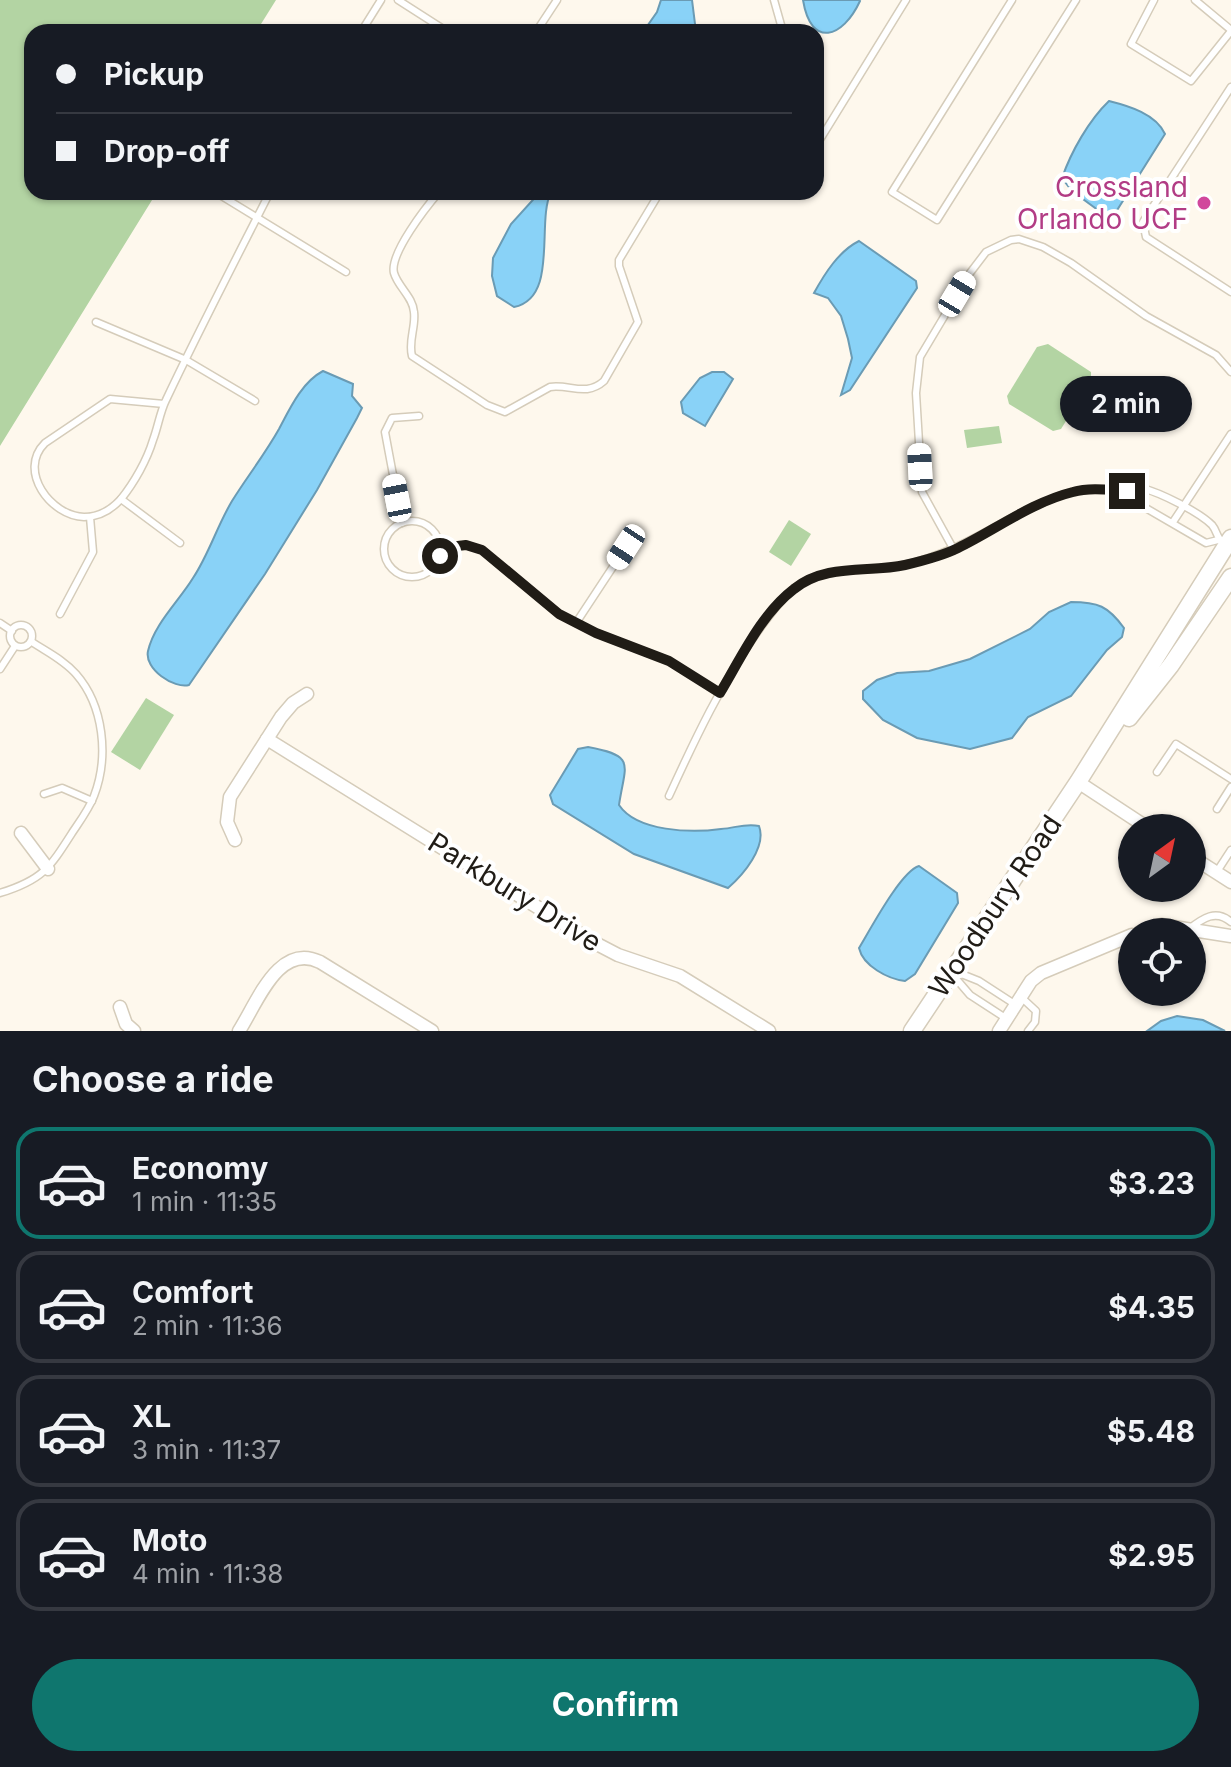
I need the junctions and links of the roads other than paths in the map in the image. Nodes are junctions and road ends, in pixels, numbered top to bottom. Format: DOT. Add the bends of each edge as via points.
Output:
graph roads {
  1 [pos="381,0"];
  2 [pos="398,0"];
  3 [pos="557,0"];
  4 [pos="774,0"];
  5 [pos="906,0"];
  6 [pos="1012,0"];
  7 [pos="1076,0"];
  8 [pos="1154,0"];
  9 [pos="1195,0"];
  10 [pos="366,24"];
  11 [pos="436,24"];
  12 [pos="541,24"];
  13 [pos="781,24"];
  14 [pos="1231,31"];
  15 [pos="1231,87"];
  16 [pos="824,133"];
  17 [pos="228,200"];
  18 [pos="266,200"];
  19 [pos="433,200"];
  20 [pos="655,200"];
  21 [pos="257,217"];
  22 [pos="346,272"];
  23 [pos="1231,292"];
  24 [pos="96,322"];
  25 [pos="186,360"];
  26 [pos="1231,372"];
  27 [pos="255,401"];
  28 [pos="164,404"];
  29 [pos="419,416"];
  30 [pos="1231,434"];
  31 [pos="1127,491"];
  32 [pos="121,499"];
  33 [pos="1183,507"];
  34 [pos="90,517"];
  35 [pos="1173,522"];
  36 [pos="402,523"];
  37 [pos="180,543"];
  38 [pos="1227,543"];
  39 [pos="626,547"];
  40 [pos="441,548"];
  41 [pos="954,550"];
  42 [pos="1231,577"];
  43 [pos="60,614"];
  44 [pos="0,623"];
  45 [pos="576,623"];
  46 [pos="12,631"];
  47 [pos="32,642"];
  48 [pos="15,646"];
  49 [pos="0,669"];
  50 [pos="720,693"];
  51 [pos="307,694"];
  52 [pos="267,739"];
  53 [pos="1157,772"];
  54 [pos="1231,779"];
  55 [pos="1078,782"];
  56 [pos="1231,787"];
  57 [pos="44,794"];
  58 [pos="669,796"];
  59 [pos="92,801"];
  60 [pos="1217,809"];
  61 [pos="1127,814"];
  62 [pos="21,833"];
  63 [pos="235,840"];
  64 [pos="1231,850"];
  65 [pos="1206,866"];
  66 [pos="48,869"];
  67 [pos="1216,873"];
  68 [pos="1231,882"];
  69 [pos="0,893"];
  70 [pos="1206,918"];
  71 [pos="1231,922"];
  72 [pos="1206,932"];
  73 [pos="1231,936"];
  74 [pos="1118,941"];
  75 [pos="950,971"];
  76 [pos="1019,1001"];
  77 [pos="120,1007"];
  78 [pos="1004,1027"];
  79 [pos="134,1031"];
  80 [pos="239,1031"];
  81 [pos="432,1031"];
  82 [pos="769,1031"];
  83 [pos="912,1031"];
  84 [pos="1028,1031"];
  1 -- 10 [label="lane"];
  2 -- 11 [label="lane"];
  3 -- 12 [label="lane"];
  4 -- 13 [label="lane"];
  5 -- 16 [label="lane"];
  6 -- 7 [label="lane" via="892,192 937,220"];
  8 -- 14 [label="lane" via="1131,44 1191,81"];
  9 -- 14 [label="lane"];
  15 -- 23 [label="lane" via="1143,222 1146,237"];
  17 -- 21 [label="lane"];
  18 -- 21 [label="lane"];
  19 -- 20 [label="lane" via="394,264 415,312 412,356 505,412 550,387 585,391 604,381 638,322 619,260"];
  21 -- 22 [label="lane"];
  21 -- 25 [label="lane"];
  24 -- 25 [label="lane"];
  25 -- 27 [label="lane"];
  25 -- 28 [label="lane"];
  26 -- 41 [label="lane" via="1216,355 1043,247 1019,239 986,252 920,357 917,381 922,492"];
  28 -- 32 [label="lane" via="147,456"];
  28 -- 34 [label="lane" via="110,399 41,446 36,470 46,499 66,514"];
  29 -- 36 [label="lane" via="392,418 385,432"];
  30 -- 33 [label="lane"];
  31 -- 33 [label="lane" via="1139,487"];
  31 -- 35 [label="lane" via="1132,500"];
  31 -- 41 [label="lane" via="1072,492"];
  32 -- 34 [label="lane"];
  32 -- 37 [label="lane"];
  33 -- 35 [label="lane"];
  33 -- 38 [label="lane" via="1213,526"];
  34 -- 43 [label="lane" via="93,552"];
  35 -- 38 [label="lane" via="1206,543"];
  36 -- 40 [label="lane" via="426,524"];
  36 -- 40 [label="lane" via="389,532 384,548 397,573 413,578 428,573"];
  38 -- 55 [label="street, Woodbury Road"];
  39 -- 45 [label="lane"];
  40 -- 45 [label="lane" via="466,545 482,550"];
  41 -- 50 [label="lane" via="903,565 845,570 801,584 777,605"];
  42 -- 55 [label="street, Woodbury Road" via="1171,665"];
  44 -- 46 [label="lane"];
  45 -- 50 [label="lane" via="654,654"];
  46 -- 47 [label="lane" via="25,626 33,634"];
  46 -- 48 [label="lane"];
  47 -- 48 [label="lane"];
  47 -- 59 [label="lane" via="69,667 92,701 103,756"];
  48 -- 49 [label="lane"];
  50 -- 58 [label="lane"];
  51 -- 52 [label="street" via="286,710"];
  52 -- 63 [label="street" via="227,804"];
  52 -- 82 [label="street, Parkbury Drive" via="595,943 680,976"];
  53 -- 54 [label="lane" via="1176,744"];
  55 -- 61 [label="street"];
  55 -- 75 [label="street, Woodbury Road"];
  56 -- 60 [label="lane"];
  57 -- 59 [label="lane" via="62,788"];
  59 -- 66 [label="lane"];
  62 -- 66 [label="street"];
  64 -- 67 [label="lane"];
  65 -- 67 [label="street"];
  66 -- 69 [label="lane" via="32,882"];
  67 -- 68 [label="street"];
  70 -- 71 [label="lane" via="1217,915"];
  72 -- 73 [label="street"];
  74 -- 76 [label="street" via="1041,973"];
  75 -- 76 [label="lane"];
  75 -- 78 [label="lane"];
  75 -- 83 [label="street, Woodbury Road"];
  76 -- 78 [label="street"];
  76 -- 84 [label="lane" via="1036,1011"];
  77 -- 79 [label="street"];
  80 -- 81 [label="street" via="280,966 302,956"];
}
